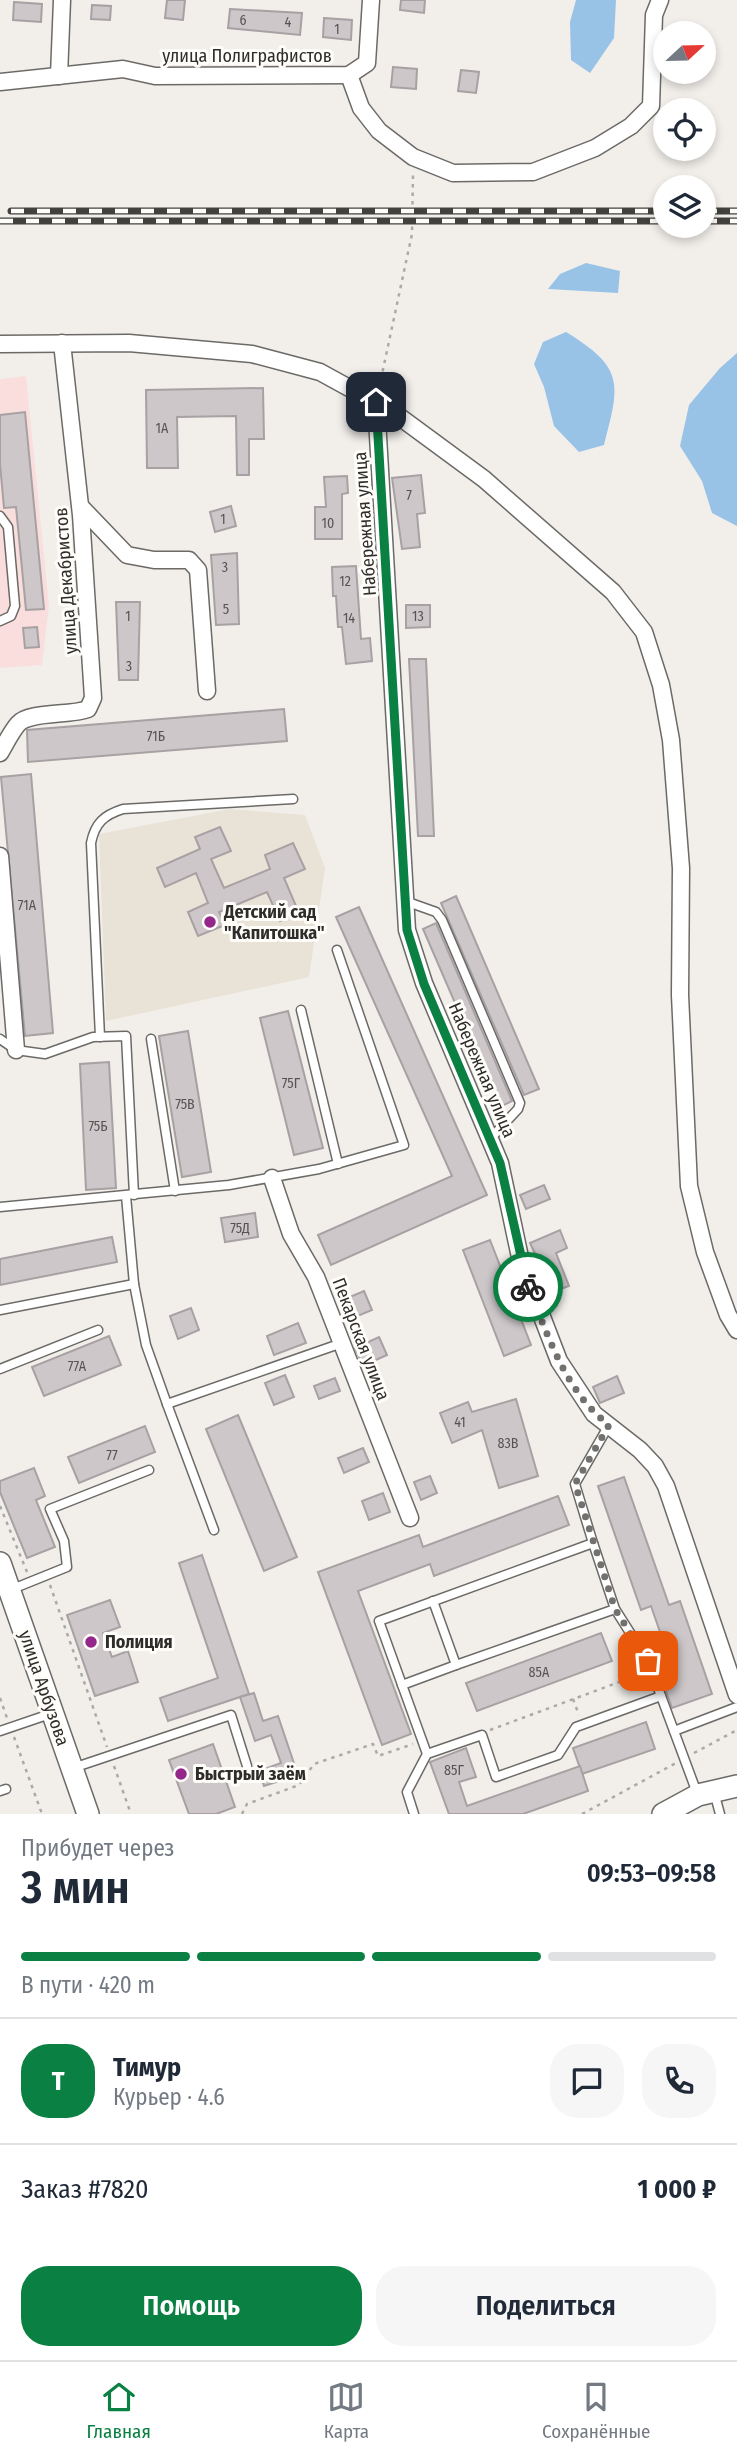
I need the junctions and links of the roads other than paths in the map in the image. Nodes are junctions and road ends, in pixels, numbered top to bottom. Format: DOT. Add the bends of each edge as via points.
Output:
graph roads {
  1 [pos="62,0"];
  2 [pos="371,0"];
  3 [pos="660,0"];
  4 [pos="349,75"];
  5 [pos="59,76"];
  6 [pos="0,82"];
  7 [pos="62,343"];
  8 [pos="0,344"];
  9 [pos="376,402"];
  10 [pos="81,507"];
  11 [pos="0,516"];
  12 [pos="0,621"];
  13 [pos="207,691"];
  14 [pos="0,752"];
  15 [pos="293,799"];
  16 [pos="0,856"];
  17 [pos="404,901"];
  18 [pos="337,950"];
  19 [pos="300,1010"];
  20 [pos="100,1037"];
  21 [pos="0,1039"];
  22 [pos="151,1039"];
  23 [pos="16,1049"];
  24 [pos="491,1138"];
  25 [pos="338,1164"];
  26 [pos="272,1178"];
  27 [pos="175,1191"];
  28 [pos="130,1195"];
  29 [pos="0,1207"];
  30 [pos="134,1284"];
  31 [pos="0,1310"];
  32 [pos="99,1330"];
  33 [pos="737,1330"];
  34 [pos="342,1343"];
  35 [pos="0,1369"];
  36 [pos="167,1404"];
  37 [pos="609,1425"];
  38 [pos="149,1470"];
  39 [pos="410,1518"];
  40 [pos="214,1531"];
  41 [pos="593,1543"];
  42 [pos="0,1563"];
  43 [pos="10,1590"];
  44 [pos="433,1601"];
  45 [pos="615,1609"];
  46 [pos="456,1665"];
  47 [pos="402,1685"];
  48 [pos="737,1695"];
  49 [pos="661,1696"];
  50 [pos="737,1707"];
  51 [pos="53,1713"];
  52 [pos="0,1731"];
  53 [pos="674,1731"];
  54 [pos="427,1754"];
  55 [pos="247,1766"];
  56 [pos="72,1769"];
  57 [pos="737,1786"];
  58 [pos="706,1794"];
  59 [pos="88,1814"];
  60 [pos="414,1814"];
  61 [pos="663,1814"];
  62 [pos="720,1814"];
  1 -- 5 [label="street"];
  2 -- 4 [label="street, улица Полиграфистов" via="367,63"];
  3 -- 4 [label="street" via="654,15 651,106 631,126 595,148 533,172 453,173 413,157 379,131 361,108"];
  4 -- 5 [label="street, улица Полиграфистов" via="155,76 123,69"];
  5 -- 6 [label="street, улица Полиграфистов"];
  7 -- 8 [label="street"];
  7 -- 9 [label="street" via="129,343 252,354 320,372"];
  7 -- 10 [label="street, улица Декабристов"];
  9 -- 17 [label="street, Набережная улица"];
  9 -- 33 [label="street" via="484,479 576,556 613,592 644,632 661,685 671,740 681,868 680,995 689,1186 705,1252"];
  10 -- 13 [label="street" via="127,555 189,560 198,570"];
  10 -- 14 [label="street, улица Декабристов" via="93,698 88,709 78,713 19,722"];
  11 -- 12 [label="lane" via="8,527 15,606 11,616"];
  15 -- 20 [label="lane" via="123,809 97,824 91,843"];
  16 -- 23 [label="street"];
  17 -- 24 [label="street, Набережная улица" via="407,930 424,984"];
  17 -- 24 [label="lane" via="436,912 442,920 520,1103"];
  18 -- 25 [label="lane" via="404,1145"];
  19 -- 25 [label="lane"];
  20 -- 23 [label="lane" via="45,1054"];
  20 -- 28 [label="lane" via="126,1036"];
  21 -- 23 [label="lane"];
  22 -- 27 [label="lane"];
  24 -- 37 [label="street, Набережная улица" via="524,1275 559,1362 594,1414"];
  25 -- 26 [label="lane"];
  26 -- 27 [label="lane"];
  26 -- 34 [label="street, Пекарская улица" via="291,1234 316,1277"];
  27 -- 28 [label="lane"];
  28 -- 29 [label="lane"];
  28 -- 30 [label="lane"];
  30 -- 31 [label="lane"];
  30 -- 36 [label="lane" via="146,1345"];
  32 -- 35 [label="lane"];
  34 -- 36 [label="lane"];
  34 -- 39 [label="street, Пекарская улица"];
  36 -- 40 [label="lane"];
  37 -- 41 [label="lane" via="575,1484"];
  37 -- 48 [label="street, Набережная улица" via="655,1466 666,1486"];
  38 -- 43 [label="lane" via="50,1509 64,1541 67,1567"];
  41 -- 44 [label="lane"];
  41 -- 45 [label="lane"];
  42 -- 43 [label="street, улица Арбузова"];
  43 -- 51 [label="street, улица Арбузова"];
  44 -- 46 [label="lane"];
  44 -- 47 [label="lane" via="379,1621"];
  45 -- 46 [label="lane"];
  45 -- 49 [label="lane" via="652,1670"];
  46 -- 47 [label="lane"];
  47 -- 54 [label="lane"];
  49 -- 53 [label="lane"];
  49 -- 54 [label="lane" via="576,1727 558,1755 496,1777 481,1735"];
  50 -- 53 [label="lane"];
  51 -- 52 [label="lane"];
  51 -- 56 [label="street, улица Арбузова"];
  53 -- 58 [label="lane" via="684,1759"];
  54 -- 60 [label="lane" via="407,1792"];
  55 -- 56 [label="lane" via="232,1715"];
  56 -- 59 [label="street, улица Арбузова"];
  57 -- 58 [label="street"];
  58 -- 61 [label="street"];
  58 -- 62 [label="lane"];
}
